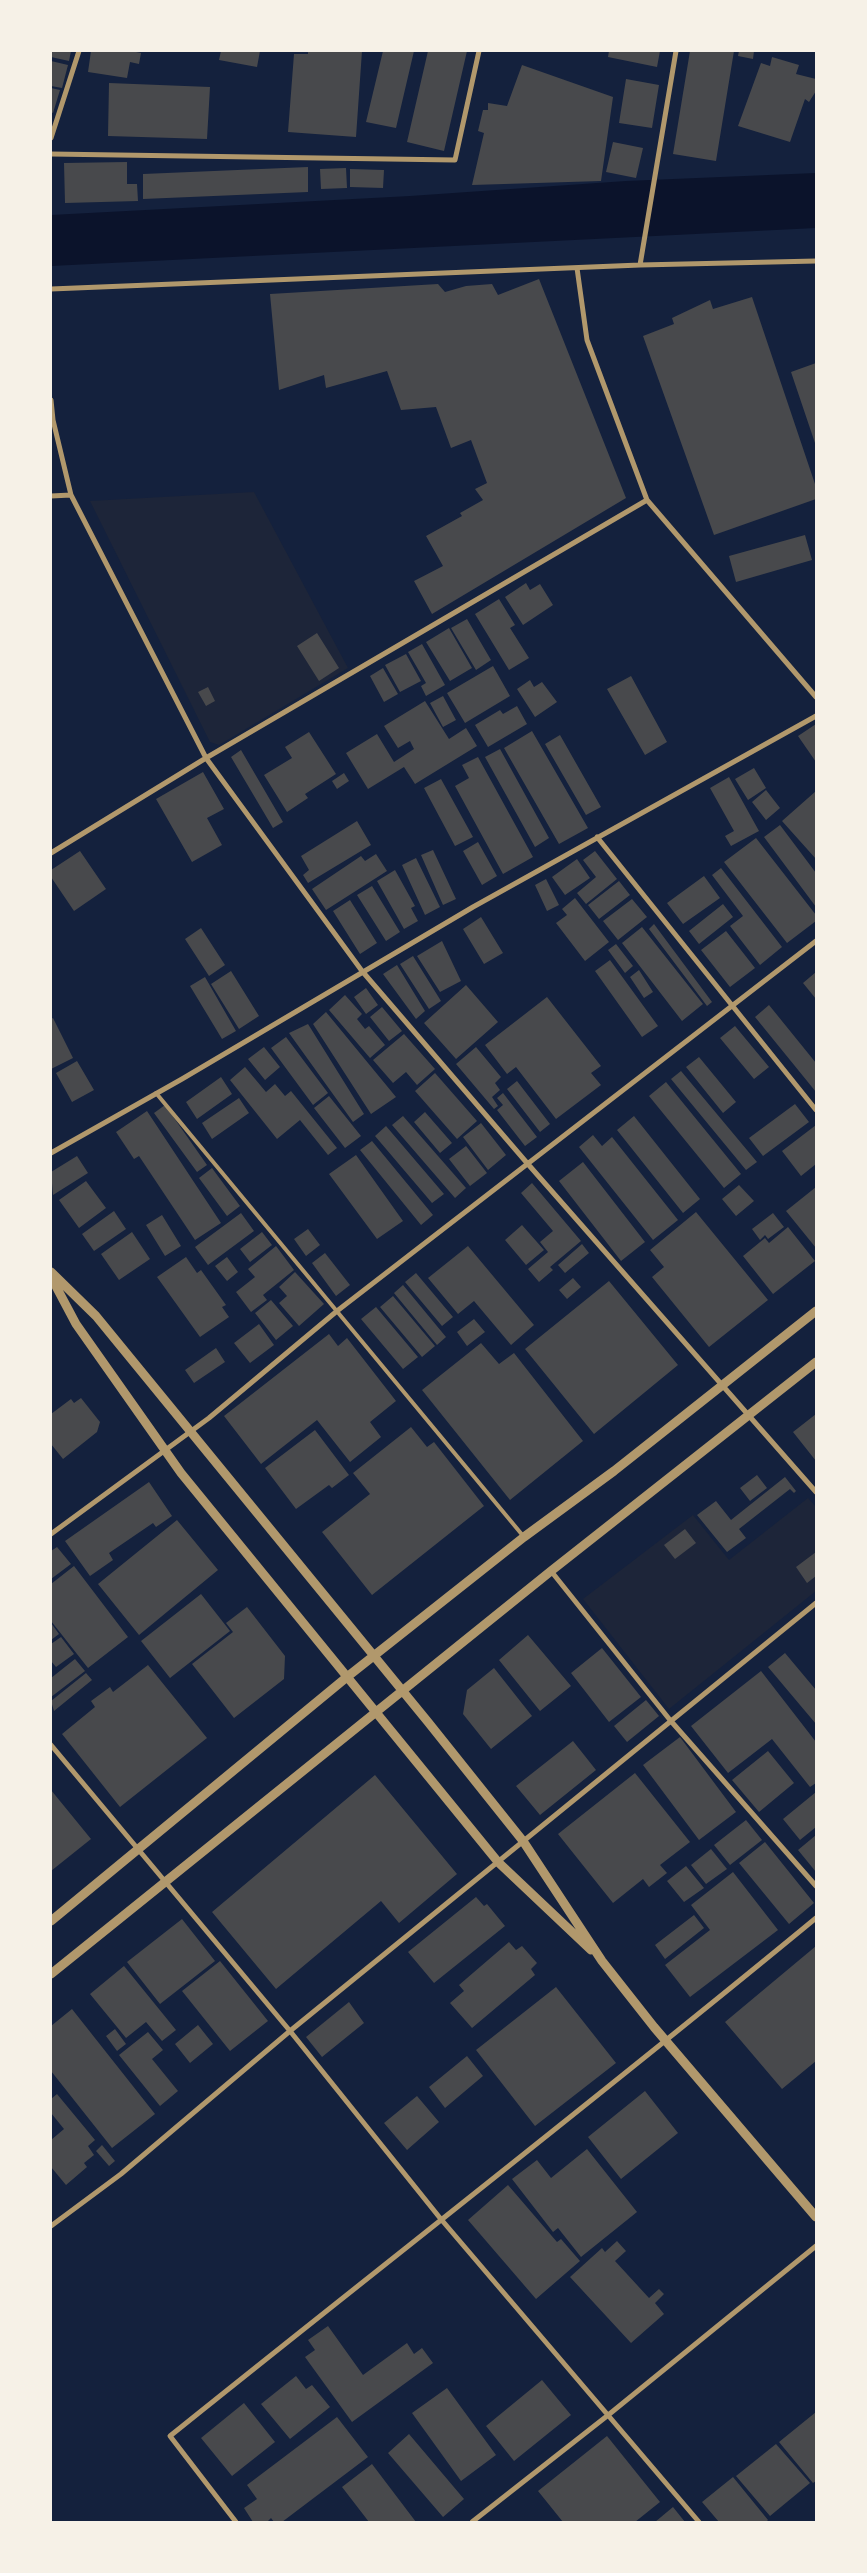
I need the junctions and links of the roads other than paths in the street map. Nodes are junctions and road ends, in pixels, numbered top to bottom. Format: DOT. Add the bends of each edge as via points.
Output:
graph roads {
  1 [pos="79,51"];
  2 [pos="479,51"];
  3 [pos="676,51"];
  4 [pos="51,138"];
  5 [pos="51,154"];
  6 [pos="816,261"];
  7 [pos="640,265"];
  8 [pos="577,268"];
  9 [pos="51,289"];
  10 [pos="51,400"];
  11 [pos="71,495"];
  12 [pos="51,496"];
  13 [pos="647,500"];
  14 [pos="816,697"];
  15 [pos="816,716"];
  16 [pos="206,758"];
  17 [pos="597,837"];
  18 [pos="51,853"];
  19 [pos="816,941"];
  20 [pos="362,971"];
  21 [pos="733,1007"];
  22 [pos="156,1093"];
  23 [pos="816,1110"];
  24 [pos="51,1153"];
  25 [pos="527,1163"];
  26 [pos="51,1272"];
  27 [pos="51,1277"];
  28 [pos="337,1311"];
  29 [pos="816,1311"];
  30 [pos="816,1362"];
  31 [pos="722,1386"];
  32 [pos="748,1416"];
  33 [pos="190,1431"];
  34 [pos="164,1452"];
  35 [pos="816,1492"];
  36 [pos="51,1534"];
  37 [pos="524,1537"];
  38 [pos="551,1570"];
  39 [pos="816,1603"];
  40 [pos="374,1656"];
  41 [pos="346,1678"];
  42 [pos="402,1691"];
  43 [pos="376,1713"];
  44 [pos="670,1720"];
  45 [pos="51,1745"];
  46 [pos="523,1842"];
  47 [pos="137,1850"];
  48 [pos="498,1862"];
  49 [pos="164,1882"];
  50 [pos="816,1886"];
  51 [pos="816,1918"];
  52 [pos="51,1921"];
  53 [pos="602,1961"];
  54 [pos="51,1974"];
  55 [pos="290,2031"];
  56 [pos="667,2042"];
  57 [pos="816,2217"];
  58 [pos="440,2218"];
  59 [pos="51,2226"];
  60 [pos="816,2246"];
  61 [pos="607,2416"];
  62 [pos="236,2522"];
  63 [pos="472,2522"];
  64 [pos="699,2522"];
  1 -- 4 [label="street"];
  2 -- 5 [label="street" via="455,160"];
  3 -- 7 [label="street"];
  6 -- 7 [label="street"];
  7 -- 8 [label="street"];
  8 -- 9 [label="street"];
  8 -- 13 [label="street" via="587,340"];
  10 -- 11 [label="street" via="52,420"];
  11 -- 12 [label="street"];
  11 -- 16 [label="street"];
  13 -- 14 [label="street"];
  13 -- 16 [label="street"];
  15 -- 17 [label="street"];
  16 -- 18 [label="street"];
  16 -- 20 [label="street"];
  17 -- 20 [label="street"];
  17 -- 21 [label="street"];
  19 -- 21 [label="street"];
  20 -- 22 [label="street"];
  20 -- 25 [label="street"];
  21 -- 23 [label="street"];
  21 -- 25 [label="street"];
  22 -- 24 [label="street"];
  22 -- 28 [label="lane"];
  25 -- 28 [label="street"];
  25 -- 31 [label="street"];
  26 -- 33 [label="street" via="96,1316"];
  27 -- 34 [label="street" via="76,1324"];
  28 -- 33 [label="street"];
  28 -- 37 [label="lane"];
  29 -- 31 [label="street"];
  30 -- 32 [label="street"];
  31 -- 32 [label="street"];
  31 -- 37 [label="street"];
  32 -- 35 [label="street"];
  32 -- 38 [label="street"];
  33 -- 34 [label="street"];
  33 -- 40 [label="street"];
  34 -- 36 [label="street"];
  34 -- 41 [label="street"];
  37 -- 40 [label="street"];
  38 -- 42 [label="street"];
  38 -- 44 [label="street"];
  39 -- 44 [label="street"];
  40 -- 41 [label="street"];
  40 -- 42 [label="street"];
  41 -- 43 [label="street"];
  41 -- 47 [label="street"];
  42 -- 43 [label="street"];
  42 -- 46 [label="street"];
  43 -- 48 [label="street"];
  43 -- 49 [label="street"];
  44 -- 46 [label="street"];
  44 -- 50 [label="street"];
  45 -- 47 [label="street"];
  46 -- 48 [label="street"];
  46 -- 53 [label="street"];
  47 -- 49 [label="street"];
  47 -- 52 [label="street"];
  48 -- 53 [label="street"];
  48 -- 55 [label="street"];
  49 -- 54 [label="street"];
  49 -- 55 [label="street"];
  51 -- 56 [label="street"];
  53 -- 56 [label="street"];
  55 -- 58 [label="street"];
  55 -- 59 [label="street" via="121,2174"];
  56 -- 57 [label="street"];
  56 -- 58 [label="street"];
  58 -- 61 [label="street"];
  58 -- 62 [label="street" via="170,2436"];
  60 -- 61 [label="street"];
  61 -- 63 [label="street"];
  61 -- 64 [label="street"];
}
